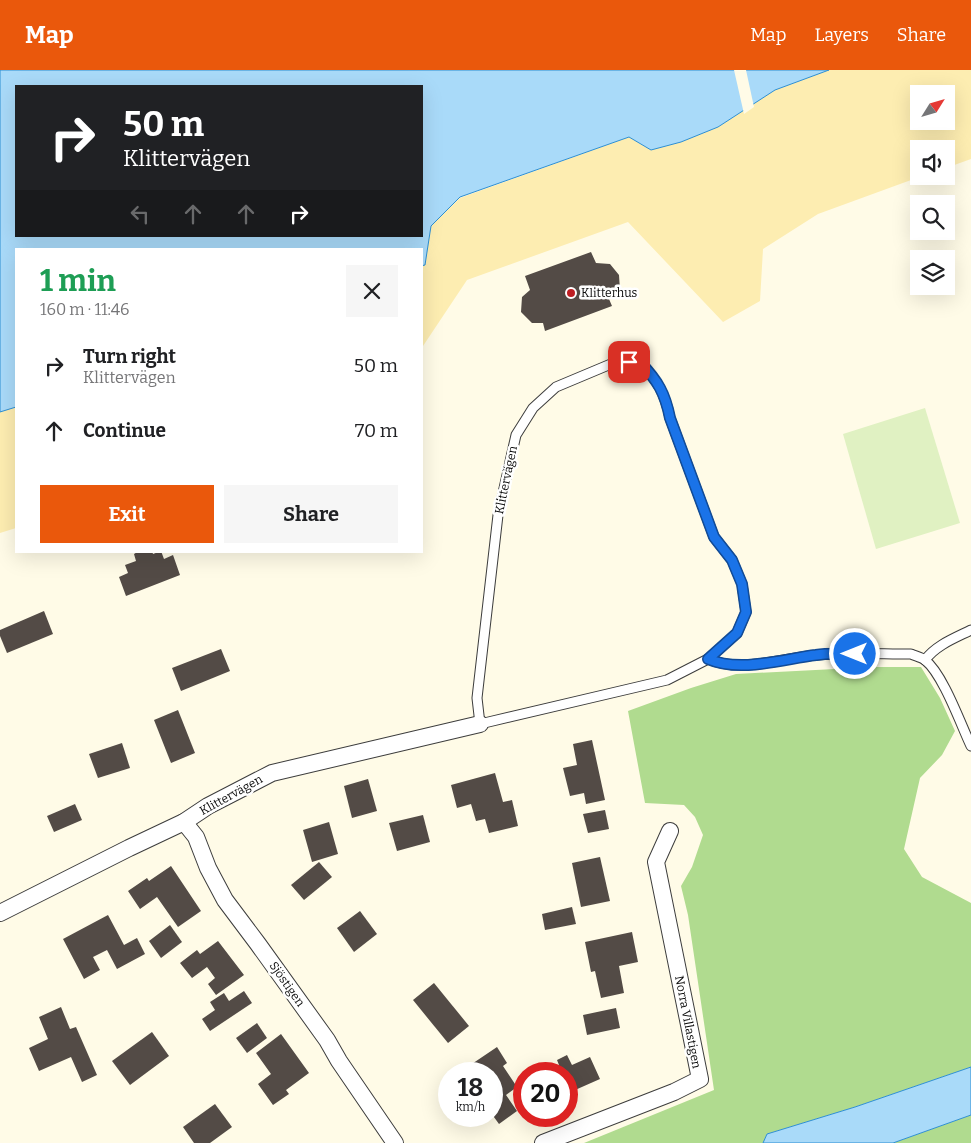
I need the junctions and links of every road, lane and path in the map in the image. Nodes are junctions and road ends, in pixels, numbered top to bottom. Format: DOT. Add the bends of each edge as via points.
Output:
graph roads {
  1 [pos="971,630"];
  2 [pos="708,659"];
  3 [pos="924,660"];
  4 [pos="480,724"];
  5 [pos="971,746"];
  6 [pos="184,822"];
  7 [pos="670,831"];
  8 [pos="0,913"];
  9 [pos="395,1143"];
  10 [pos="543,1143"];
  1 -- 3 [label="lane" via="945,643"];
  2 -- 3 [label="lane" via="720,664 763,664 817,655 911,654"];
  2 -- 4 [label="lane, Klittervägen" via="668,680"];
  2 -- 4 [label="lane, Klittervägen" via="737,633 746,612 742,584 732,560 714,537 667,402 654,377 640,362 618,361 556,387 533,408 516,435 498,515 478,698"];
  3 -- 5 [label="lane" via="942,683"];
  4 -- 6 [label="street, Klittervägen" via="272,773"];
  6 -- 8 [label="street, Klittervägen"];
  6 -- 9 [label="street, Sjöstigen" via="196,837 225,900 322,1033"];
  7 -- 10 [label="street, Norra Villastigen" via="656,862 700,1079"];
}
